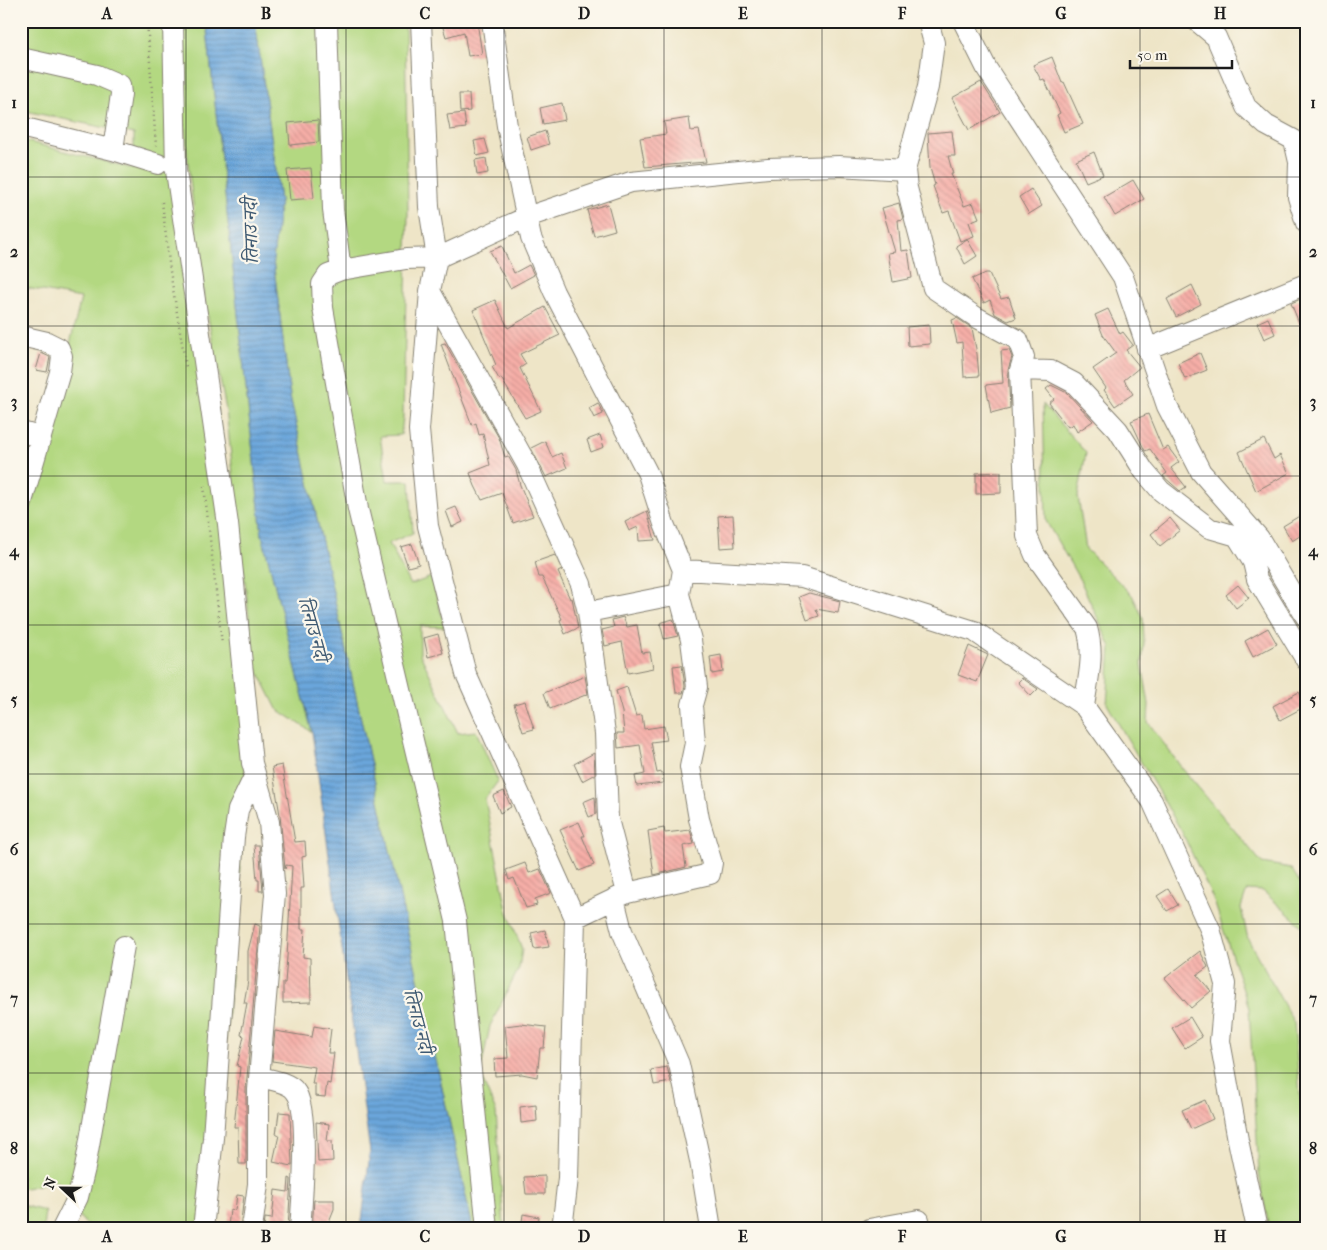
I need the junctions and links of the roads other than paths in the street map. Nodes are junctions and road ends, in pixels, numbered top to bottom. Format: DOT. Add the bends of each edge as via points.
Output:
graph roads {
  1 [pos="173,21"];
  2 [pos="327,21"];
  3 [pos="421,21"];
  4 [pos="492,21"];
  5 [pos="928,21"];
  6 [pos="963,21"];
  7 [pos="1197,21"];
  8 [pos="21,58"];
  9 [pos="21,127"];
  10 [pos="113,150"];
  11 [pos="158,164"];
  12 [pos="905,170"];
  13 [pos="526,216"];
  14 [pos="1306,223"];
  15 [pos="437,258"];
  16 [pos="341,270"];
  17 [pos="1306,284"];
  18 [pos="430,291"];
  19 [pos="21,336"];
  20 [pos="1147,349"];
  21 [pos="1020,370"];
  22 [pos="30,434"];
  23 [pos="23,495"];
  24 [pos="683,570"];
  25 [pos="679,594"];
  26 [pos="588,612"];
  27 [pos="1306,617"];
  28 [pos="1306,660"];
  29 [pos="1084,706"];
  30 [pos="254,777"];
  31 [pos="620,896"];
  32 [pos="575,918"];
  33 [pos="124,946"];
  34 [pos="260,1077"];
  35 [pos="919,1220"];
  36 [pos="62,1229"];
  37 [pos="203,1229"];
  38 [pos="252,1229"];
  39 [pos="300,1229"];
  40 [pos="487,1229"];
  41 [pos="562,1229"];
  42 [pos="711,1229"];
  43 [pos="869,1229"];
  44 [pos="1257,1229"];
  1 -- 30 [label="street" via="176,171 228,524"];
  2 -- 16 [label="street" via="333,210"];
  3 -- 15 [label="street" via="429,207"];
  4 -- 13 [label="street" via="507,126"];
  5 -- 12 [label="street" via="934,43 928,87"];
  6 -- 20 [label="street" via="987,69 1118,268"];
  7 -- 14 [label="street" via="1216,37 1246,107 1266,124 1294,140 1299,162 1298,198"];
  8 -- 10 [label="street" via="97,75 120,85 122,94"];
  9 -- 10 [label="street"];
  10 -- 11 [label="street"];
  12 -- 13 [label="street" via="839,166 768,168 632,182"];
  12 -- 21 [label="street" via="927,270 934,288 976,317 1018,340 1024,358"];
  13 -- 15 [label="street"];
  13 -- 24 [label="street" via="534,246 554,292 648,474"];
  15 -- 16 [label="street"];
  15 -- 18 [label="street"];
  16 -- 40 [label="street" via="328,276 322,284 323,308 358,510 456,921"];
  17 -- 20 [label="street"];
  18 -- 26 [label="street" via="527,465 581,584"];
  18 -- 32 [label="street" via="419,430 428,526 466,674"];
  19 -- 22 [label="street" via="59,348 62,356 60,372"];
  20 -- 27 [label="street" via="1166,406 1201,472 1259,538"];
  21 -- 28 [label="street" via="1051,371 1074,383 1118,430 1161,491 1209,528 1237,536 1253,562 1257,579"];
  21 -- 29 [label="street" via="1027,536 1035,555 1087,628 1092,662"];
  22 -- 23 [label="street"];
  24 -- 25 [label="street"];
  24 -- 29 [label="street" via="802,577 974,631"];
  25 -- 26 [label="street"];
  25 -- 31 [label="street" via="691,640 698,687 692,705 695,743 690,767 699,819 712,863 710,874"];
  26 -- 31 [label="street" via="606,733 608,819"];
  29 -- 44 [label="street" via="1152,801 1210,929 1225,984 1220,1041"];
  30 -- 34 [label="street" via="269,822 275,894"];
  30 -- 37 [label="street" via="238,810 234,837 213,1138"];
  31 -- 32 [label="street"];
  31 -- 42 [label="street" via="622,930 679,1064"];
  32 -- 41 [label="street" via="568,1178"];
  33 -- 36 [label="street" via="85,1168 78,1197"];
  34 -- 38 [label="street" via="258,1184"];
  34 -- 39 [label="street" via="294,1088 298,1095 304,1130"];
  35 -- 43 [label="street"];
}
